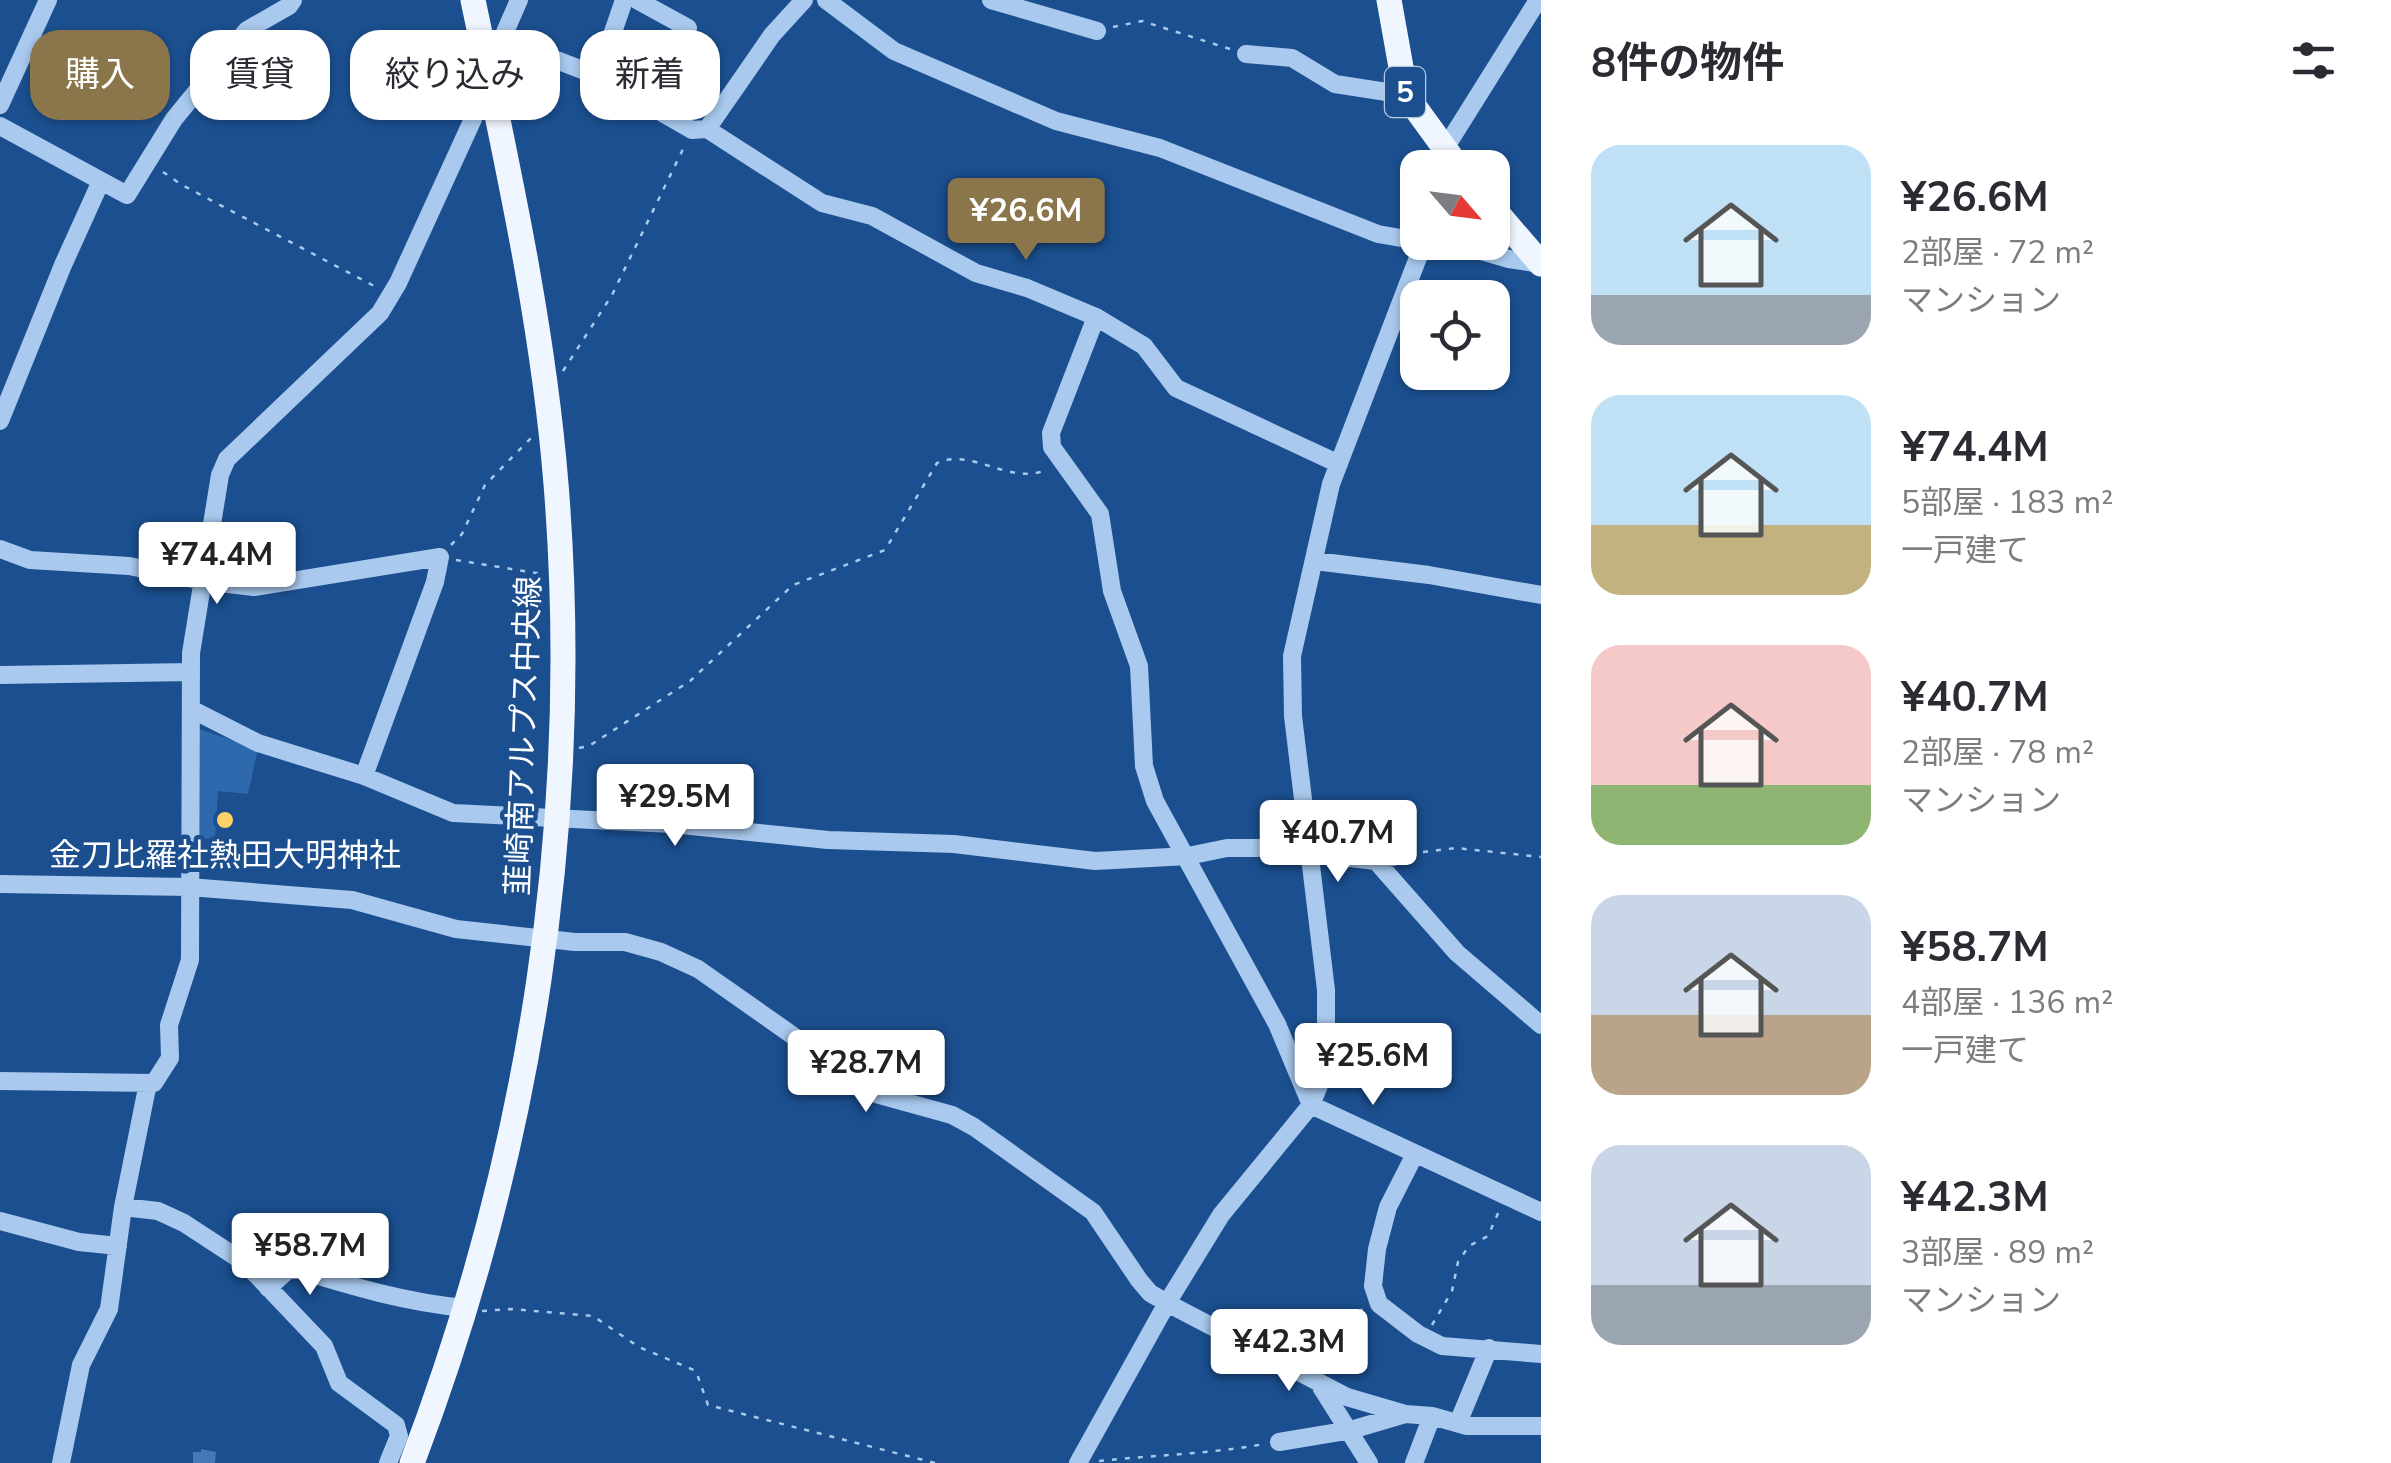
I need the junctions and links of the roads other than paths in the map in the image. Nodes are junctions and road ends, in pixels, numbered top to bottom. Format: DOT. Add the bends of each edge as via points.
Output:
graph roads {
  1 [pos="48,0"];
  2 [pos="292,0"];
  3 [pos="473,0"];
  4 [pos="519,0"];
  5 [pos="624,0"];
  6 [pos="637,0"];
  7 [pos="804,0"];
  8 [pos="826,0"];
  9 [pos="991,0"];
  10 [pos="1389,0"];
  11 [pos="1538,0"];
  12 [pos="688,28"];
  13 [pos="486,30"];
  14 [pos="502,30"];
  15 [pos="614,30"];
  16 [pos="1097,31"];
  17 [pos="1246,54"];
  18 [pos="1406,95"];
  19 [pos="0,105"];
  20 [pos="473,120"];
  21 [pos="504,120"];
  22 [pos="681,120"];
  23 [pos="0,126"];
  24 [pos="700,130"];
  25 [pos="1440,150"];
  26 [pos="1454,150"];
  27 [pos="101,181"];
  28 [pos="1510,228"];
  29 [pos="1400,238"];
  30 [pos="1510,259"];
  31 [pos="1414,260"];
  32 [pos="1541,264"];
  33 [pos="1096,317"];
  34 [pos="0,421"];
  35 [pos="1338,464"];
  36 [pos="0,549"];
  37 [pos="1315,561"];
  38 [pos="203,582"];
  39 [pos="1541,596"];
  40 [pos="191,672"];
  41 [pos="0,674"];
  42 [pos="191,709"];
  43 [pos="364,776"];
  44 [pos="558,817"];
  45 [pos="1310,852"];
  46 [pos="1405,854"];
  47 [pos="1188,856"];
  48 [pos="1376,861"];
  49 [pos="0,884"];
  50 [pos="189,887"];
  51 [pos="547,938"];
  52 [pos="1541,1025"];
  53 [pos="0,1081"];
  54 [pos="148,1084"];
  55 [pos="1311,1105"];
  56 [pos="1415,1154"];
  57 [pos="123,1207"];
  58 [pos="1541,1212"];
  59 [pos="0,1220"];
  60 [pos="118,1246"];
  61 [pos="268,1288"];
  62 [pos="1167,1303"];
  63 [pos="466,1308"];
  64 [pos="1489,1348"];
  65 [pos="1541,1354"];
  66 [pos="1314,1380"];
  67 [pos="1406,1414"];
  68 [pos="1432,1416"];
  69 [pos="1458,1423"];
  70 [pos="1541,1426"];
  71 [pos="1352,1430"];
  72 [pos="1279,1442"];
  73 [pos="62,1463"];
  74 [pos="388,1463"];
  75 [pos="412,1463"];
  76 [pos="1078,1463"];
  77 [pos="1369,1463"];
  78 [pos="1414,1463"];
  1 -- 19 [label="street"];
  2 -- 27 [label="street" via="248,30 174,119 127,194"];
  3 -- 13 [label="main road, 韮崎南アルプス中央線"];
  4 -- 14 [label="street"];
  5 -- 15 [label="street"];
  6 -- 12 [label="street"];
  7 -- 24 [label="street"];
  8 -- 29 [label="street" via="894,51 1056,121 1160,148"];
  9 -- 16 [label="street"];
  10 -- 18 [label="main road, 5"];
  11 -- 26 [label="street"];
  17 -- 18 [label="street" via="1292,58 1334,84"];
  18 -- 25 [label="main road, 5"];
  20 -- 38 [label="street" via="380,312 228,459"];
  21 -- 44 [label="main road, 韮崎南アルプス中央線" via="544,379 562,575"];
  22 -- 24 [label="street"];
  23 -- 27 [label="street"];
  24 -- 33 [label="street" via="822,202 872,216 976,273"];
  27 -- 34 [label="street"];
  28 -- 32 [label="main road"];
  30 -- 32 [label="street"];
  31 -- 35 [label="street"];
  33 -- 35 [label="street" via="1144,346 1176,388"];
  33 -- 47 [label="street" via="1051,433 1052,447 1100,514 1112,590 1139,666 1144,766 1155,801"];
  35 -- 37 [label="street"];
  36 -- 38 [label="street" via="30,560 129,566"];
  37 -- 39 [label="street"];
  37 -- 45 [label="street" via="1292,656"];
  38 -- 40 [label="street"];
  38 -- 43 [label="street" via="254,588 440,557"];
  40 -- 41 [label="street"];
  40 -- 42 [label="street"];
  42 -- 43 [label="street" via="258,743"];
  42 -- 50 [label="street"];
  43 -- 44 [label="street" via="453,813"];
  44 -- 47 [label="street" via="954,844 1095,861"];
  44 -- 51 [label="main road, 韮崎南アルプス中央線"];
  45 -- 47 [label="street" via="1227,848"];
  45 -- 48 [label="street"];
  45 -- 55 [label="street" via="1326,990 1326,1068"];
  46 -- 48 [label="street"];
  47 -- 55 [label="street" via="1278,1024"];
  48 -- 52 [label="street" via="1457,953"];
  49 -- 50 [label="street"];
  50 -- 51 [label="street" via="352,900 456,928"];
  50 -- 54 [label="street" via="190,960 169,1025 170,1058"];
  51 -- 62 [label="street" via="625,942 661,952 698,969 876,1094 974,1127 1093,1212 1139,1280"];
  51 -- 63 [label="main road, 韮崎南アルプス中央線" via="524,1076"];
  53 -- 54 [label="street"];
  54 -- 57 [label="street"];
  55 -- 56 [label="street"];
  55 -- 62 [label="street" via="1221,1215"];
  56 -- 58 [label="street"];
  56 -- 64 [label="street" via="1384,1222 1373,1286 1379,1304 1442,1346"];
  57 -- 60 [label="street"];
  57 -- 61 [label="street" via="158,1211 184,1223 234,1254"];
  59 -- 60 [label="street"];
  60 -- 73 [label="street" via="109,1309 81,1365"];
  61 -- 63 [label="street" via="295,1269"];
  61 -- 74 [label="street" via="324,1346 340,1383 396,1425 399,1436"];
  62 -- 66 [label="street"];
  62 -- 76 [label="street"];
  63 -- 75 [label="main road, 韮崎南アルプス中央線"];
  64 -- 65 [label="street"];
  64 -- 69 [label="street"];
  66 -- 67 [label="street"];
  66 -- 71 [label="street"];
  67 -- 68 [label="street"];
  67 -- 71 [label="street"];
  68 -- 69 [label="street"];
  68 -- 78 [label="street"];
  69 -- 70 [label="street"];
  71 -- 72 [label="street"];
  71 -- 77 [label="street"];
}
